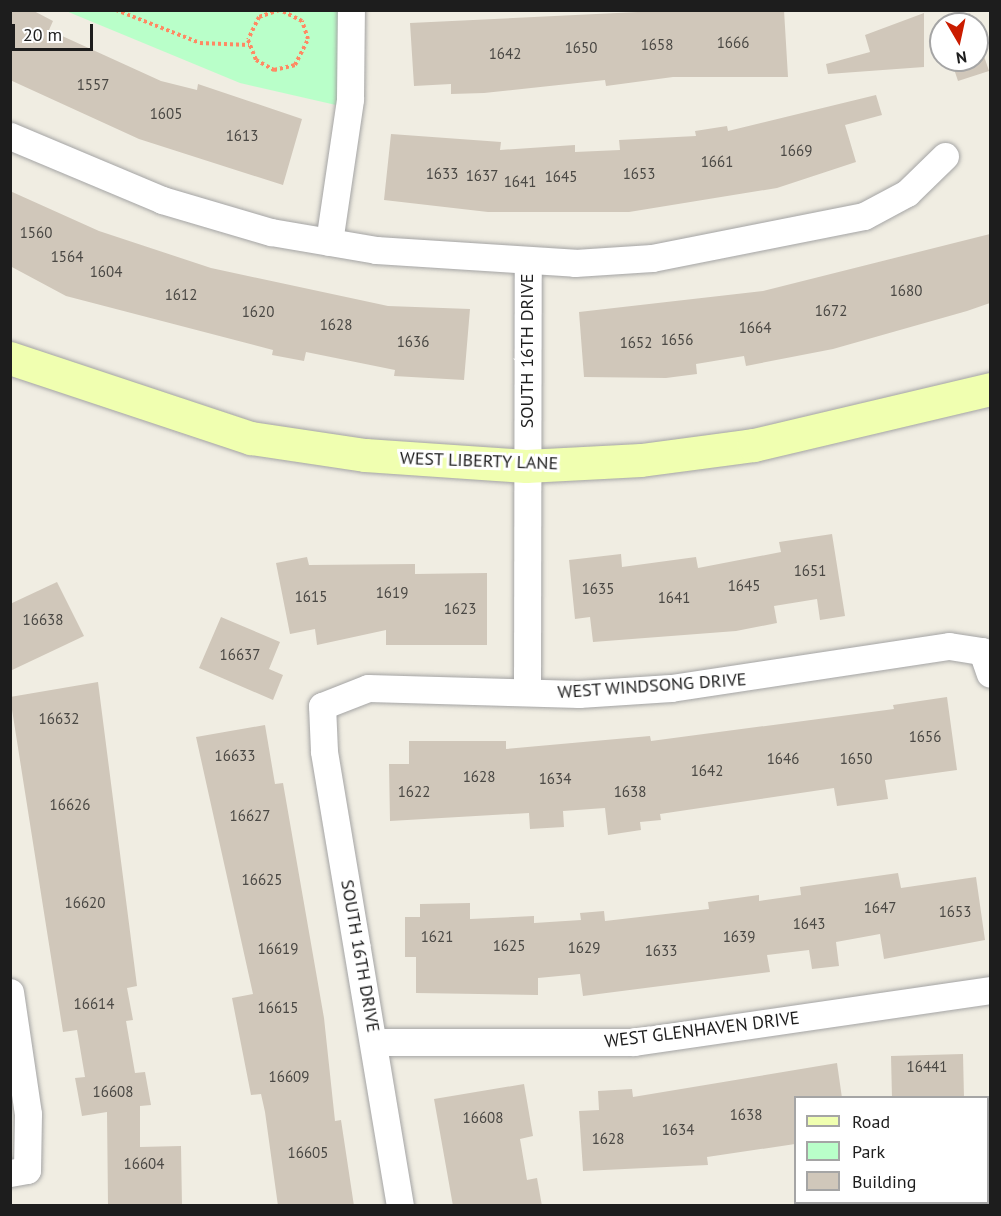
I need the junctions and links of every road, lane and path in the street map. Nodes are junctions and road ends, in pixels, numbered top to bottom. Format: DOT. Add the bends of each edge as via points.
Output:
graph roads {
  1 [pos="116,10"];
  2 [pos="280,10"];
  3 [pos="351,10"];
  4 [pos="249,45"];
  5 [pos="10,136"];
  6 [pos="945,156"];
  7 [pos="329,242"];
  8 [pos="528,261"];
  9 [pos="10,358"];
  10 [pos="990,389"];
  11 [pos="526,466"];
  12 [pos="986,663"];
  13 [pos="527,692"];
  14 [pos="322,706"];
  15 [pos="990,990"];
  16 [pos="10,992"];
  17 [pos="375,1042"];
  18 [pos="19,1171"];
  19 [pos="400,1206"];
  1 -- 4 [label="path" via="200,43"];
  2 -- 4 [label="path" via="254,23"];
  2 -- 4 [label="path" via="296,16 306,30 303,57 274,70 256,60"];
  3 -- 7 [label="street" via="350,99"];
  5 -- 7 [label="street" via="162,200"];
  6 -- 8 [label="street" via="907,193 864,216 652,258"];
  7 -- 8 [label="street"];
  8 -- 11 [label="street, SOUTH 16TH DRIVE"];
  9 -- 11 [label="street, WEST LIBERTY LANE" via="251,438 365,455"];
  10 -- 11 [label="street, WEST LIBERTY LANE" via="754,446 641,460"];
  11 -- 13 [label="street, SOUTH 16TH DRIVE"];
  12 -- 13 [label="street, WEST WINDSONG DRIVE" via="949,646 671,688"];
  13 -- 14 [label="street, WEST WINDSONG DRIVE" via="369,688"];
  14 -- 17 [label="street, SOUTH 16TH DRIVE" via="324,751"];
  15 -- 17 [label="street, WEST GLENHAVEN DRIVE" via="634,1042"];
  16 -- 18 [label="street" via="28,1114"];
  17 -- 19 [label="street, SOUTH 16TH DRIVE"];
}
